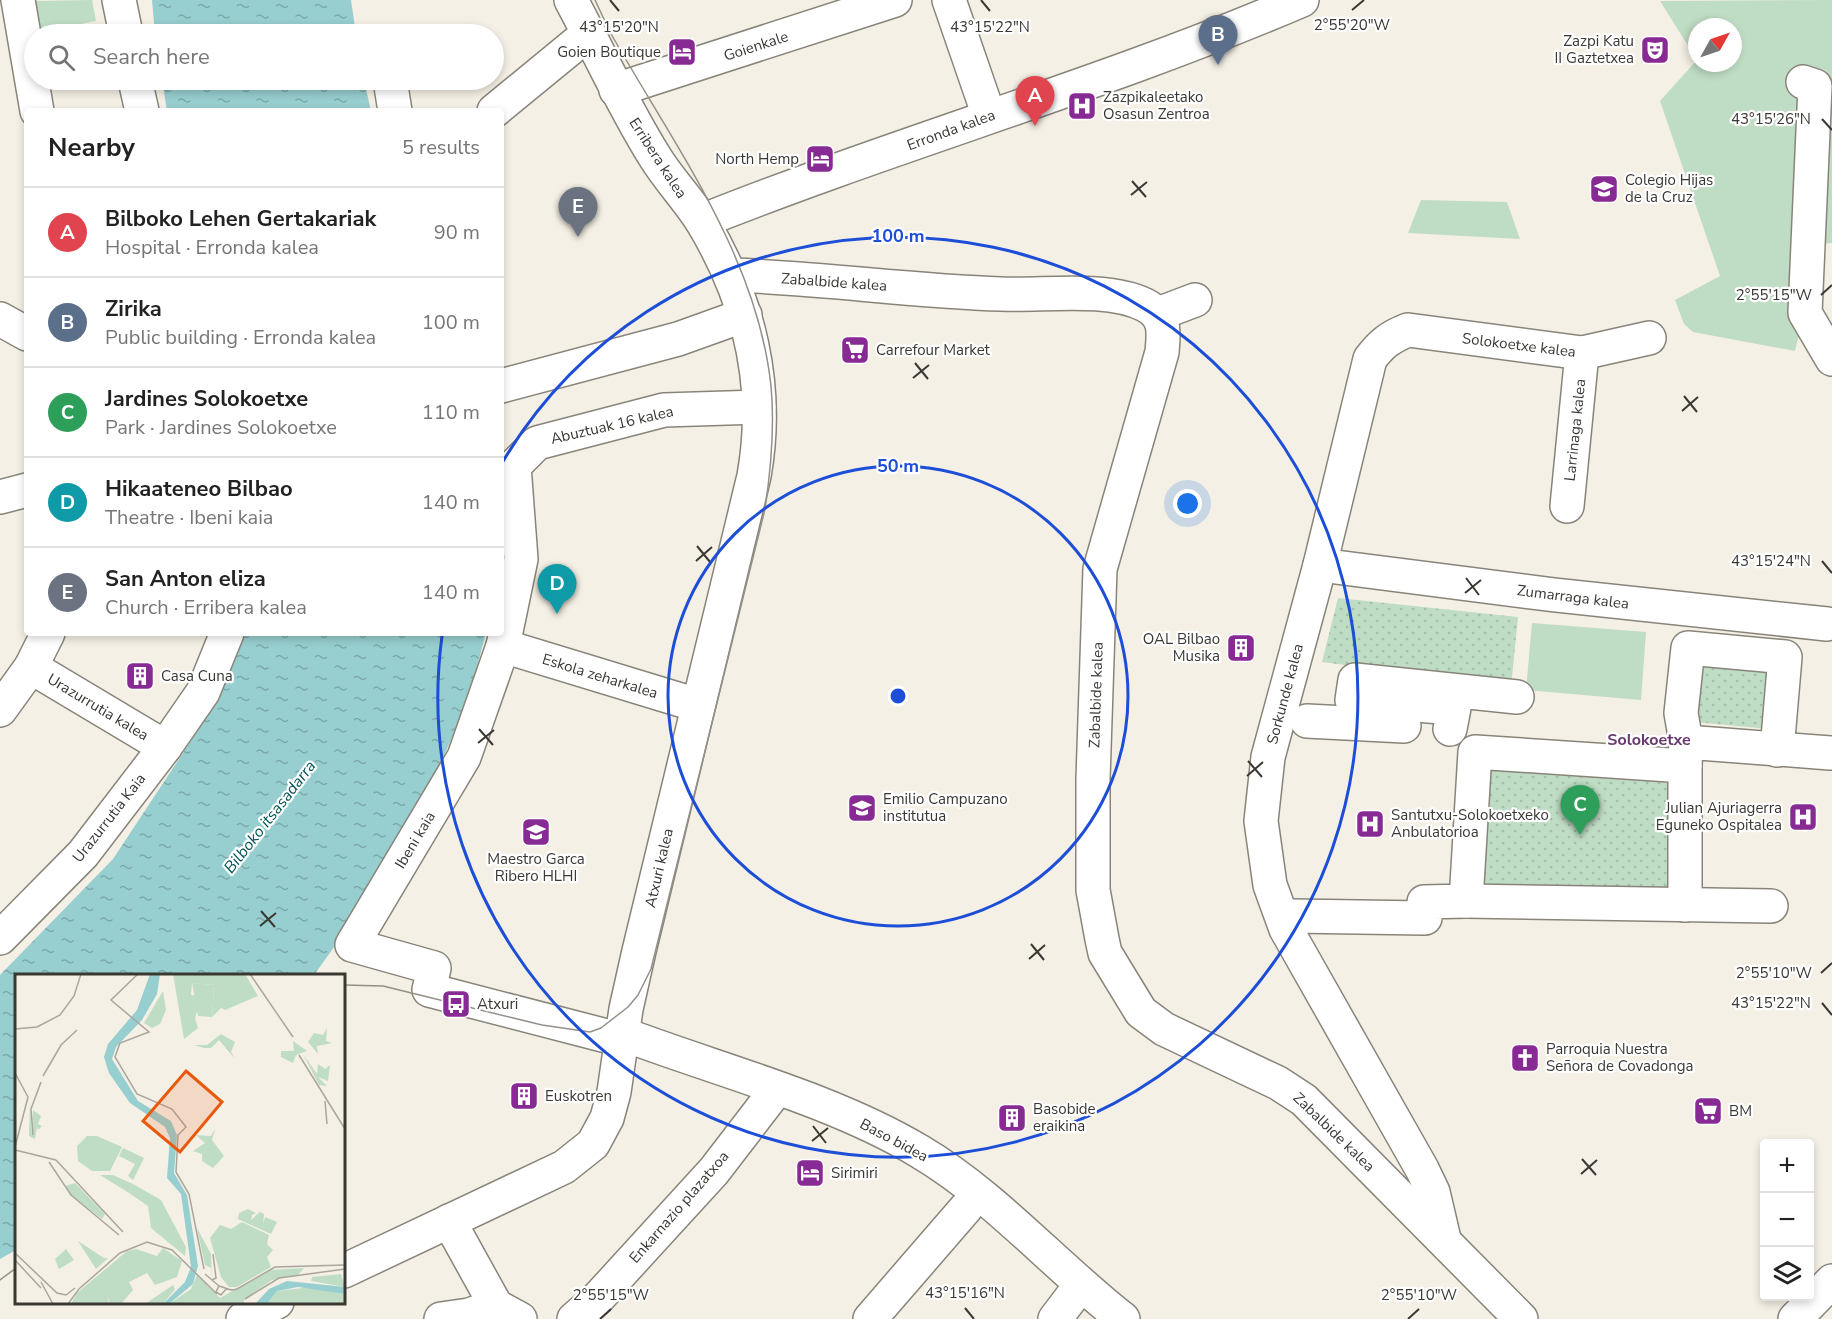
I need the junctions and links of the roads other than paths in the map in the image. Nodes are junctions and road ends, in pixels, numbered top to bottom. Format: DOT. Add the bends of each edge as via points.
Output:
graph roads {
  1 [pos="18,0"];
  2 [pos="119,0"];
  3 [pos="571,0"];
  4 [pos="895,0"];
  5 [pos="949,0"];
  6 [pos="1302,0"];
  7 [pos="124,24"];
  8 [pos="589,33"];
  9 [pos="24,35"];
  10 [pos="1803,82"];
  11 [pos="33,90"];
  12 [pos="137,90"];
  13 [pos="392,90"];
  14 [pos="616,90"];
  15 [pos="36,108"];
  16 [pos="141,108"];
  17 [pos="395,108"];
  18 [pos="498,108"];
  19 [pos="989,116"];
  20 [pos="702,221"];
  21 [pos="732,275"];
  22 [pos="1195,300"];
  23 [pos="1158,314"];
  24 [pos="745,315"];
  25 [pos="0,319"];
  26 [pos="1389,327"];
  27 [pos="24,332"];
  28 [pos="1649,338"];
  29 [pos="1582,353"];
  30 [pos="1832,359"];
  31 [pos="504,385"];
  32 [pos="759,407"];
  33 [pos="537,443"];
  34 [pos="24,491"];
  35 [pos="0,496"];
  36 [pos="1567,506"];
  37 [pos="1320,565"];
  38 [pos="1824,619"];
  39 [pos="46,636"];
  40 [pos="226,636"];
  41 [pos="503,646"];
  42 [pos="1785,657"];
  43 [pos="31,667"];
  44 [pos="1517,697"];
  45 [pos="697,705"];
  46 [pos="0,710"];
  47 [pos="1307,721"];
  48 [pos="1450,729"];
  49 [pos="165,747"];
  50 [pos="1777,750"];
  51 [pos="1475,752"];
  52 [pos="1830,753"];
  53 [pos="1686,754"];
  54 [pos="1466,900"];
  55 [pos="1685,905"];
  56 [pos="1771,906"];
  57 [pos="1292,916"];
  58 [pos="0,938"];
  59 [pos="622,1037"];
  60 [pos="777,1089"];
  61 [pos="966,1208"];
  62 [pos="449,1221"];
  63 [pos="1444,1239"];
  64 [pos="345,1271"];
  65 [pos="1832,1281"];
  66 [pos="1080,1286"];
  67 [pos="273,1304"];
  68 [pos="508,1313"];
  69 [pos="243,1319"];
  70 [pos="441,1319"];
  71 [pos="574,1319"];
  72 [pos="870,1319"];
  73 [pos="1055,1319"];
  74 [pos="1123,1319"];
  75 [pos="1521,1319"];
  76 [pos="1795,1319"];
  1 -- 9 [label="street"];
  2 -- 7 [label="street"];
  3 -- 8 [label="street, Erribera kalea"];
  4 -- 14 [label="street, Goienkale"];
  5 -- 19 [label="street"];
  6 -- 19 [label="street, Erronda kalea" via="1236,28"];
  8 -- 14 [label="street, Erribera kalea"];
  8 -- 18 [label="street"];
  10 -- 30 [label="street" via="1815,86 1805,313"];
  11 -- 15 [label="street"];
  12 -- 16 [label="street"];
  13 -- 17 [label="street"];
  14 -- 20 [label="street, Erribera kalea" via="656,159"];
  19 -- 20 [label="street, Erronda kalea"];
  20 -- 21 [label="street, Erribera kalea"];
  21 -- 23 [label="street, Zabalbide kalea" via="1000,294 1120,297 1143,304"];
  21 -- 24 [label="street, Erribera kalea"];
  22 -- 23 [label="street"];
  23 -- 63 [label="street, Zabalbide kalea" via="1164,327 1162,352 1100,569 1093,879 1105,953 1141,1012 1164,1029 1278,1083 1304,1100"];
  24 -- 31 [label="street" via="678,339"];
  24 -- 32 [label="street, Atxuri kalea" via="757,368"];
  25 -- 27 [label="street"];
  26 -- 29 [label="street, Solokoetxe kalea"];
  26 -- 37 [label="street, Sorkunde kalea" via="1370,359"];
  28 -- 29 [label="street, Solokoetxe kalea"];
  29 -- 36 [label="street, Larrinaga kalea"];
  32 -- 33 [label="street, Abuztuak 16 kalea" via="664,410"];
  32 -- 45 [label="street, Atxuri kalea" via="752,485"];
  33 -- 41 [label="street, Ibeni kaia" via="514,466 521,559"];
  34 -- 35 [label="street"];
  37 -- 38 [label="street, Zumarraga kalea" via="1555,595"];
  37 -- 63 [label="street, Sorkunde kalea" via="1268,757 1261,821 1270,885 1286,929 1422,1169 1433,1192"];
  38 -- 42 [label="street"];
  39 -- 43 [label="street, Urazurrutia kalea"];
  40 -- 49 [label="street, Urazurrutia Kaia" via="203,692"];
  41 -- 45 [label="street, Eskola zeharkalea"];
  41 -- 59 [label="street, Ibeni kaia" via="464,757 352,945 434,968 429,990"];
  42 -- 50 [label="street"];
  42 -- 53 [label="street" via="1688,648 1681,713"];
  43 -- 46 [label="street, Urazurrutia kalea"];
  43 -- 49 [label="street, Urazurrutia kalea"];
  44 -- 48 [label="street" via="1355,680 1352,700 1454,708"];
  45 -- 59 [label="street, Atxuri kalea"];
  47 -- 48 [label="street"];
  48 -- 51 [label="street" via="1476,732"];
  49 -- 58 [label="street, Urazurrutia Kaia" via="84,854"];
  50 -- 52 [label="street"];
  50 -- 53 [label="street"];
  51 -- 53 [label="street"];
  51 -- 54 [label="street"];
  53 -- 55 [label="street"];
  54 -- 55 [label="street"];
  54 -- 57 [label="street" via="1424,902 1425,918"];
  55 -- 56 [label="street"];
  59 -- 60 [label="street, Baso bidea"];
  59 -- 62 [label="street, Atxuri kalea" via="607,1118 593,1144 564,1167"];
  60 -- 66 [label="street, Baso bidea" via="851,1118 919,1151 1037,1242"];
  60 -- 71 [label="street, Enkarnazio plazatxoa" via="714,1172"];
  61 -- 72 [label="street"];
  62 -- 64 [label="street, Atxuri kalea"];
  62 -- 68 [label="street"];
  63 -- 75 [label="street, Zabalbide kalea"];
  65 -- 76 [label="street"];
  66 -- 73 [label="street"];
  66 -- 74 [label="street, Baso bidea"];
  67 -- 69 [label="street"];
  68 -- 70 [label="street"];
}
